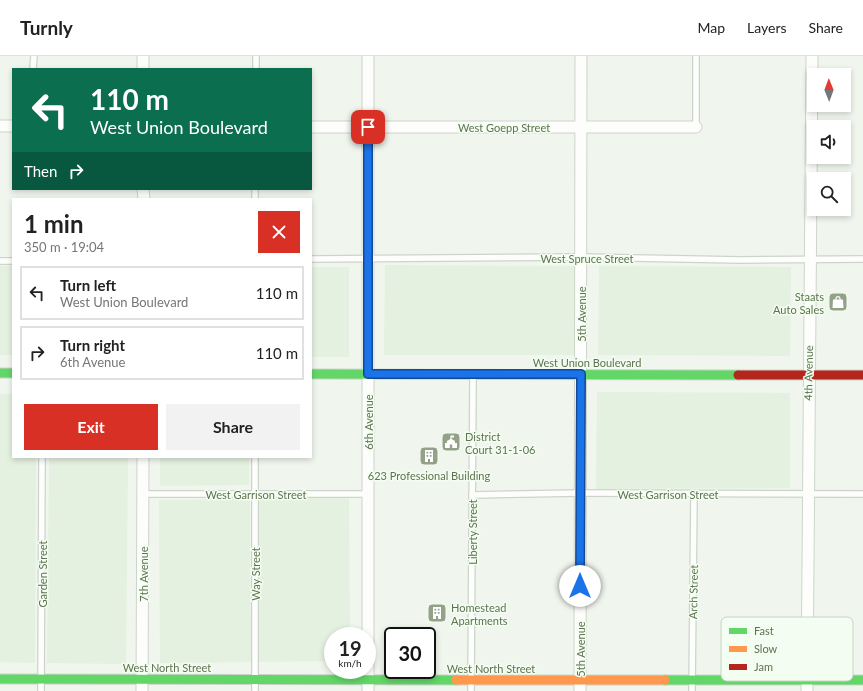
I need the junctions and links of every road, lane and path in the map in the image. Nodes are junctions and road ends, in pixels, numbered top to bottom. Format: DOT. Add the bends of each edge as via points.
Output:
graph roads {
  1 [pos="34,56"];
  2 [pos="143,56"];
  3 [pos="256,56"];
  4 [pos="368,56"];
  5 [pos="581,56"];
  6 [pos="696,56"];
  7 [pos="812,56"];
  8 [pos="33,68"];
  9 [pos="143,68"];
  10 [pos="256,68"];
  11 [pos="0,126"];
  12 [pos="12,126"];
  13 [pos="312,127"];
  14 [pos="368,127"];
  15 [pos="580,127"];
  16 [pos="696,127"];
  17 [pos="581,257"];
  18 [pos="810,258"];
  19 [pos="312,259"];
  20 [pos="368,259"];
  21 [pos="863,259"];
  22 [pos="0,261"];
  23 [pos="12,261"];
  24 [pos="0,372"];
  25 [pos="12,373"];
  26 [pos="312,374"];
  27 [pos="368,374"];
  28 [pos="473,374"];
  29 [pos="581,374"];
  30 [pos="808,375"];
  31 [pos="863,375"];
  32 [pos="42,458"];
  33 [pos="143,458"];
  34 [pos="256,458"];
  35 [pos="580,493"];
  36 [pos="143,494"];
  37 [pos="256,494"];
  38 [pos="368,494"];
  39 [pos="694,494"];
  40 [pos="808,494"];
  41 [pos="863,494"];
  42 [pos="472,495"];
  43 [pos="807,617"];
  44 [pos="368,627"];
  45 [pos="255,678"];
  46 [pos="0,679"];
  47 [pos="41,679"];
  48 [pos="142,679"];
  49 [pos="324,679"];
  50 [pos="368,679"];
  51 [pos="580,679"];
  52 [pos="471,680"];
  53 [pos="692,680"];
  54 [pos="863,680"];
  55 [pos="807,686"];
  56 [pos="41,691"];
  57 [pos="142,691"];
  58 [pos="255,691"];
  59 [pos="368,691"];
  60 [pos="471,691"];
  61 [pos="580,691"];
  62 [pos="692,691"];
  1 -- 8 [label="lane"];
  2 -- 9 [label="street"];
  3 -- 10 [label="lane"];
  4 -- 14 [label="street, 6th Avenue"];
  5 -- 15 [label="street, 5th Avenue"];
  6 -- 16 [label="lane"];
  7 -- 18 [label="street, 4th Avenue"];
  11 -- 12 [label="street"];
  13 -- 14 [label="street, West Goepp Street"];
  14 -- 15 [label="street, West Goepp Street"];
  14 -- 20 [label="street, 6th Avenue"];
  15 -- 16 [label="street, West Goepp Street"];
  15 -- 17 [label="street, 5th Avenue"];
  17 -- 18 [label="lane, West Spruce Street" via="741,260"];
  17 -- 20 [label="lane, West Spruce Street"];
  17 -- 29 [label="street, 5th Avenue"];
  18 -- 21 [label="lane, West Spruce Street"];
  18 -- 30 [label="street, 4th Avenue"];
  19 -- 20 [label="lane, West Spruce Street"];
  20 -- 27 [label="street, 6th Avenue"];
  22 -- 23 [label="lane"];
  24 -- 25 [label="street"];
  26 -- 27 [label="street, West Union Boulevard"];
  27 -- 28 [label="street, West Union Boulevard"];
  27 -- 38 [label="street, 6th Avenue"];
  28 -- 29 [label="street, West Union Boulevard"];
  28 -- 42 [label="lane, Liberty Street"];
  29 -- 30 [label="street, West Union Boulevard"];
  29 -- 35 [label="street, 5th Avenue"];
  30 -- 31 [label="street, West Union Boulevard"];
  30 -- 40 [label="street, 4th Avenue"];
  32 -- 47 [label="lane, Garden Street"];
  33 -- 36 [label="street, 7th Avenue"];
  34 -- 37 [label="lane, Way Street"];
  35 -- 39 [label="lane, West Garrison Street"];
  35 -- 42 [label="lane, West Garrison Street"];
  35 -- 51 [label="street, 5th Avenue"];
  36 -- 37 [label="lane, West Garrison Street"];
  36 -- 48 [label="street, 7th Avenue"];
  37 -- 38 [label="lane, West Garrison Street"];
  37 -- 45 [label="lane, Way Street"];
  38 -- 44 [label="street, 6th Avenue"];
  39 -- 40 [label="lane, West Garrison Street"];
  39 -- 53 [label="lane, Arch Street"];
  40 -- 41 [label="lane, West Garrison Street"];
  40 -- 43 [label="street, 4th Avenue"];
  42 -- 52 [label="lane, Liberty Street"];
  45 -- 48 [label="street, West North Street"];
  45 -- 49 [label="street, West North Street"];
  45 -- 58 [label="lane, Way Street"];
  46 -- 47 [label="street, West North Street"];
  47 -- 48 [label="street, West North Street"];
  47 -- 56 [label="lane, Garden Street"];
  48 -- 57 [label="street, 7th Avenue"];
  50 -- 52 [label="street, West North Street"];
  50 -- 59 [label="street, 6th Avenue"];
  51 -- 52 [label="street, West North Street"];
  51 -- 53 [label="street, West North Street"];
  51 -- 61 [label="street, 5th Avenue"];
  52 -- 60 [label="lane, Liberty Street"];
  53 -- 55 [label="street, West North Street"];
  53 -- 62 [label="lane, Arch Street"];
  54 -- 55 [label="street, West North Street"];
}
